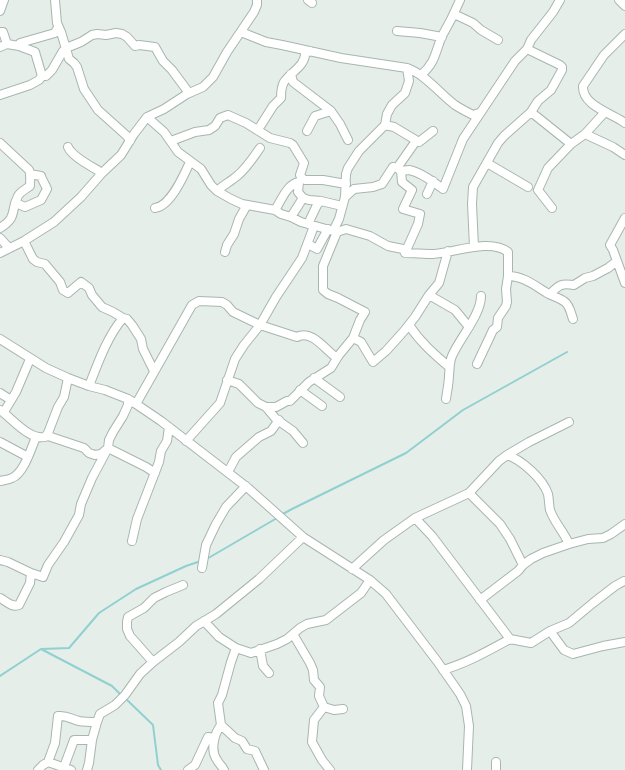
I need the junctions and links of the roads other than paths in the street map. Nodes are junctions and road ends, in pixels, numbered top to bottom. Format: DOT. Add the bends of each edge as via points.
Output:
graph roads {
  1 [pos="4,0"];
  2 [pos="55,0"];
  3 [pos="460,0"];
  4 [pos="560,0"];
  5 [pos="619,0"];
  6 [pos="258,2"];
  7 [pos="625,6"];
  8 [pos="0,11"];
  9 [pos="454,14"];
  10 [pos="58,27"];
  11 [pos="397,31"];
  12 [pos="0,32"];
  13 [pos="241,32"];
  14 [pos="625,34"];
  15 [pos="442,37"];
  16 [pos="498,40"];
  17 [pos="4,46"];
  18 [pos="19,46"];
  19 [pos="66,48"];
  20 [pos="527,48"];
  21 [pos="310,51"];
  22 [pos="407,68"];
  23 [pos="291,74"];
  24 [pos="421,75"];
  25 [pos="42,76"];
  26 [pos="189,93"];
  27 [pos="0,95"];
  28 [pos="331,111"];
  29 [pos="531,112"];
  30 [pos="605,112"];
  31 [pos="479,113"];
  32 [pos="147,117"];
  33 [pos="625,123"];
  34 [pos="385,125"];
  35 [pos="257,130"];
  36 [pos="307,131"];
  37 [pos="433,131"];
  38 [pos="586,134"];
  39 [pos="348,140"];
  40 [pos="130,141"];
  41 [pos="171,141"];
  42 [pos="419,142"];
  43 [pos="571,144"];
  44 [pos="3,145"];
  45 [pos="68,147"];
  46 [pos="260,148"];
  47 [pos="625,155"];
  48 [pos="0,156"];
  49 [pos="190,162"];
  50 [pos="487,163"];
  51 [pos="399,169"];
  52 [pos="102,173"];
  53 [pos="30,174"];
  54 [pos="301,180"];
  55 [pos="433,181"];
  56 [pos="346,184"];
  57 [pos="528,187"];
  58 [pos="217,191"];
  59 [pos="427,194"];
  60 [pos="345,197"];
  61 [pos="304,198"];
  62 [pos="321,200"];
  63 [pos="16,203"];
  64 [pos="247,205"];
  65 [pos="342,206"];
  66 [pos="155,208"];
  67 [pos="552,208"];
  68 [pos="275,210"];
  69 [pos="291,217"];
  70 [pos="625,218"];
  71 [pos="311,225"];
  72 [pos="0,228"];
  73 [pos="332,231"];
  74 [pos="0,238"];
  75 [pos="24,240"];
  76 [pos="308,244"];
  77 [pos="474,247"];
  78 [pos="10,248"];
  79 [pos="448,251"];
  80 [pos="225,252"];
  81 [pos="0,253"];
  82 [pos="405,253"];
  83 [pos="617,261"];
  84 [pos="508,276"];
  85 [pos="625,280"];
  86 [pos="550,294"];
  87 [pos="429,295"];
  88 [pos="481,296"];
  89 [pos="123,318"];
  90 [pos="574,319"];
  91 [pos="260,325"];
  92 [pos="409,325"];
  93 [pos="469,327"];
  94 [pos="353,338"];
  95 [pos="0,340"];
  96 [pos="30,358"];
  97 [pos="337,358"];
  98 [pos="478,364"];
  99 [pos="449,367"];
  100 [pos="154,371"];
  101 [pos="68,378"];
  102 [pos="314,378"];
  103 [pos="227,380"];
  104 [pos="89,386"];
  105 [pos="300,390"];
  106 [pos="0,393"];
  107 [pos="340,397"];
  108 [pos="128,399"];
  109 [pos="446,399"];
  110 [pos="11,400"];
  111 [pos="136,404"];
  112 [pos="322,406"];
  113 [pos="266,407"];
  114 [pos="2,411"];
  115 [pos="279,420"];
  116 [pos="569,422"];
  117 [pos="169,427"];
  118 [pos="40,437"];
  119 [pos="186,441"];
  120 [pos="0,442"];
  121 [pos="303,443"];
  122 [pos="108,448"];
  123 [pos="507,455"];
  124 [pos="28,457"];
  125 [pos="228,472"];
  126 [pos="155,473"];
  127 [pos="0,481"];
  128 [pos="246,486"];
  129 [pos="469,493"];
  130 [pos="415,518"];
  131 [pos="625,524"];
  132 [pos="303,537"];
  133 [pos="132,541"];
  134 [pos="569,544"];
  135 [pos="0,560"];
  136 [pos="522,565"];
  137 [pos="202,568"];
  138 [pos="352,568"];
  139 [pos="31,573"];
  140 [pos="370,580"];
  141 [pos="624,581"];
  142 [pos="183,584"];
  143 [pos="399,594"];
  144 [pos="0,598"];
  145 [pos="390,598"];
  146 [pos="480,600"];
  147 [pos="204,621"];
  148 [pos="550,632"];
  149 [pos="293,634"];
  150 [pos="510,639"];
  151 [pos="625,642"];
  152 [pos="236,648"];
  153 [pos="260,649"];
  154 [pos="153,662"];
  155 [pos="443,670"];
  156 [pos="269,673"];
  157 [pos="324,706"];
  158 [pos="344,709"];
  159 [pos="97,722"];
  160 [pos="221,725"];
  161 [pos="214,738"];
  162 [pos="92,740"];
  163 [pos="48,762"];
  164 [pos="68,769"];
  165 [pos="38,770"];
  166 [pos="87,770"];
  167 [pos="188,770"];
  168 [pos="224,770"];
  169 [pos="264,770"];
  170 [pos="330,770"];
  171 [pos="467,770"];
  1 -- 8 [label="street"];
  2 -- 10 [label="street"];
  3 -- 9 [label="street"];
  4 -- 20 [label="street"];
  5 -- 7 [label="street"];
  6 -- 13 [label="street"];
  9 -- 15 [label="street"];
  9 -- 16 [label="street"];
  10 -- 18 [label="street" via="55,33"];
  10 -- 19 [label="street"];
  11 -- 15 [label="street"];
  12 -- 17 [label="street" via="4,35"];
  13 -- 21 [label="street" via="266,42"];
  13 -- 26 [label="street" via="213,77 203,87"];
  14 -- 30 [label="street" via="604,55 583,86 585,96"];
  15 -- 24 [label="street" via="433,61"];
  17 -- 18 [label="street"];
  18 -- 25 [label="street" via="35,52"];
  19 -- 25 [label="street" via="52,70"];
  19 -- 26 [label="street" via="92,35 122,34 135,46 155,47"];
  19 -- 40 [label="street" via="94,105"];
  20 -- 29 [label="street" via="562,67 551,90"];
  20 -- 31 [label="street"];
  21 -- 22 [label="street"];
  21 -- 23 [label="street" via="305,52 306,58"];
  22 -- 24 [label="street"];
  22 -- 34 [label="street" via="409,81 405,93 392,105"];
  23 -- 28 [label="street" via="292,82"];
  23 -- 35 [label="street" via="283,83 281,98"];
  24 -- 31 [label="street" via="456,106 473,115"];
  25 -- 27 [label="street" via="30,85"];
  26 -- 32 [label="street"];
  28 -- 36 [label="street" via="315,116"];
  28 -- 39 [label="street"];
  29 -- 43 [label="street"];
  29 -- 50 [label="street" via="504,136"];
  30 -- 33 [label="street"];
  30 -- 38 [label="street"];
  31 -- 55 [label="street" via="462,139 443,189"];
  32 -- 40 [label="street"];
  32 -- 41 [label="street"];
  34 -- 42 [label="street"];
  34 -- 56 [label="street" via="359,151 348,168"];
  35 -- 41 [label="street" via="228,115 220,118 209,130"];
  35 -- 54 [label="street" via="293,145 304,163"];
  37 -- 42 [label="street"];
  38 -- 43 [label="street"];
  38 -- 47 [label="street"];
  40 -- 52 [label="street"];
  41 -- 49 [label="street"];
  42 -- 51 [label="street" via="412,145"];
  43 -- 67 [label="street" via="548,168 538,190"];
  44 -- 48 [label="street"];
  44 -- 53 [label="street"];
  45 -- 52 [label="street" via="74,155"];
  46 -- 58 [label="street" via="236,177"];
  49 -- 58 [label="street" via="201,170"];
  49 -- 66 [label="street" via="171,196 162,206"];
  50 -- 57 [label="street"];
  50 -- 77 [label="street" via="472,187"];
  51 -- 55 [label="street"];
  51 -- 60 [label="street" via="393,167 382,184 354,189"];
  51 -- 82 [label="street" via="402,182 412,190 403,209 420,214"];
  52 -- 75 [label="street" via="54,222"];
  53 -- 63 [label="street" via="30,186 18,194"];
  53 -- 63 [label="street" via="41,176 47,190 41,200 25,206"];
  54 -- 56 [label="street"];
  54 -- 61 [label="street" via="298,192"];
  54 -- 68 [label="street" via="288,189"];
  55 -- 59 [label="street"];
  56 -- 60 [label="street"];
  58 -- 64 [label="street"];
  60 -- 65 [label="street"];
  61 -- 62 [label="street"];
  61 -- 69 [label="street"];
  62 -- 65 [label="street"];
  62 -- 71 [label="street"];
  63 -- 72 [label="street" via="9,222"];
  64 -- 68 [label="street"];
  64 -- 80 [label="street"];
  65 -- 73 [label="street"];
  68 -- 69 [label="street"];
  69 -- 71 [label="street"];
  70 -- 83 [label="street" via="610,244"];
  71 -- 73 [label="street"];
  71 -- 76 [label="street"];
  73 -- 76 [label="street" via="317,249"];
  73 -- 82 [label="street" via="346,229 370,236 388,246 403,249"];
  73 -- 94 [label="street" via="323,266 323,290 365,312"];
  74 -- 78 [label="street"];
  75 -- 78 [label="street"];
  75 -- 89 [label="street" via="34,259 45,264 63,290 68,293 81,282 102,307"];
  76 -- 91 [label="street"];
  77 -- 79 [label="street"];
  77 -- 84 [label="street" via="497,247 508,252"];
  78 -- 81 [label="street"];
  79 -- 82 [label="street"];
  79 -- 87 [label="street" via="439,284"];
  83 -- 85 [label="street"];
  83 -- 86 [label="street" via="574,285 563,284"];
  84 -- 86 [label="street" via="517,276"];
  84 -- 98 [label="street" via="506,306"];
  86 -- 90 [label="street" via="565,302"];
  87 -- 92 [label="street"];
  87 -- 93 [label="street" via="455,310"];
  88 -- 93 [label="street"];
  89 -- 100 [label="street" via="141,339"];
  89 -- 104 [label="street" via="98,362"];
  91 -- 97 [label="street" via="296,337 307,334"];
  91 -- 100 [label="street" via="233,312 222,302 199,301 192,305"];
  91 -- 103 [label="street" via="235,359"];
  92 -- 94 [label="street" via="373,362 360,342"];
  92 -- 99 [label="street" via="430,351"];
  93 -- 99 [label="street" via="452,355"];
  94 -- 97 [label="street"];
  95 -- 96 [label="street"];
  96 -- 101 [label="street"];
  96 -- 110 [label="street"];
  97 -- 102 [label="street" via="330,368"];
  99 -- 109 [label="street"];
  100 -- 111 [label="street"];
  101 -- 104 [label="street"];
  101 -- 118 [label="street" via="64,397 48,433"];
  102 -- 105 [label="street"];
  102 -- 107 [label="street"];
  103 -- 113 [label="street" via="239,384"];
  103 -- 119 [label="street" via="220,403"];
  104 -- 108 [label="street"];
  105 -- 112 [label="street"];
  105 -- 113 [label="street" via="290,401"];
  106 -- 110 [label="street"];
  108 -- 111 [label="street"];
  108 -- 122 [label="street"];
  110 -- 114 [label="street"];
  111 -- 117 [label="street"];
  113 -- 115 [label="street"];
  114 -- 118 [label="street" via="24,430"];
  115 -- 121 [label="street"];
  115 -- 125 [label="street" via="236,457"];
  116 -- 123 [label="street"];
  117 -- 119 [label="street"];
  117 -- 126 [label="street"];
  118 -- 122 [label="street" via="48,436 95,455"];
  118 -- 124 [label="street"];
  119 -- 125 [label="street"];
  120 -- 124 [label="street"];
  122 -- 126 [label="street"];
  122 -- 139 [label="street" via="92,478 79,514 43,577"];
  123 -- 129 [label="street"];
  123 -- 134 [label="street" via="523,464 544,486 550,510"];
  124 -- 127 [label="street" via="17,475"];
  125 -- 128 [label="street"];
  126 -- 133 [label="street"];
  128 -- 132 [label="street"];
  128 -- 137 [label="street" via="226,507 216,524 206,546"];
  129 -- 130 [label="street"];
  129 -- 136 [label="street" via="500,524"];
  130 -- 138 [label="street"];
  130 -- 146 [label="street"];
  131 -- 134 [label="street" via="602,538"];
  132 -- 138 [label="street"];
  132 -- 147 [label="street" via="259,578"];
  134 -- 136 [label="street" via="531,558"];
  135 -- 139 [label="street"];
  136 -- 146 [label="street"];
  138 -- 140 [label="street"];
  139 -- 144 [label="street" via="30,583 16,607"];
  140 -- 145 [label="street"];
  140 -- 149 [label="street" via="360,593 326,620 308,624"];
  141 -- 148 [label="street" via="592,602 570,623"];
  142 -- 154 [label="street" via="154,598 128,617 130,636"];
  143 -- 145 [label="street"];
  145 -- 155 [label="street"];
  146 -- 150 [label="street"];
  147 -- 152 [label="street" via="218,637"];
  147 -- 154 [label="street"];
  148 -- 150 [label="street" via="531,643"];
  148 -- 151 [label="street" via="564,650 573,654"];
  149 -- 153 [label="street"];
  149 -- 157 [label="street" via="313,670"];
  150 -- 155 [label="street"];
  152 -- 153 [label="street" via="250,653"];
  152 -- 160 [label="street" via="218,703"];
  153 -- 156 [label="street" via="263,666"];
  154 -- 159 [label="street" via="115,705 100,714"];
  155 -- 171 [label="street" via="466,706 469,726"];
  157 -- 158 [label="street"];
  157 -- 170 [label="street" via="314,720 312,742"];
  159 -- 162 [label="street"];
  159 -- 163 [label="street" via="58,716 55,743"];
  160 -- 161 [label="street"];
  160 -- 169 [label="street" via="247,749 255,751"];
  161 -- 167 [label="street" via="208,737 195,765"];
  161 -- 168 [label="street" via="215,758"];
  162 -- 164 [label="street" via="74,740"];
  162 -- 166 [label="street"];
  163 -- 164 [label="street"];
  163 -- 165 [label="street"];
}
